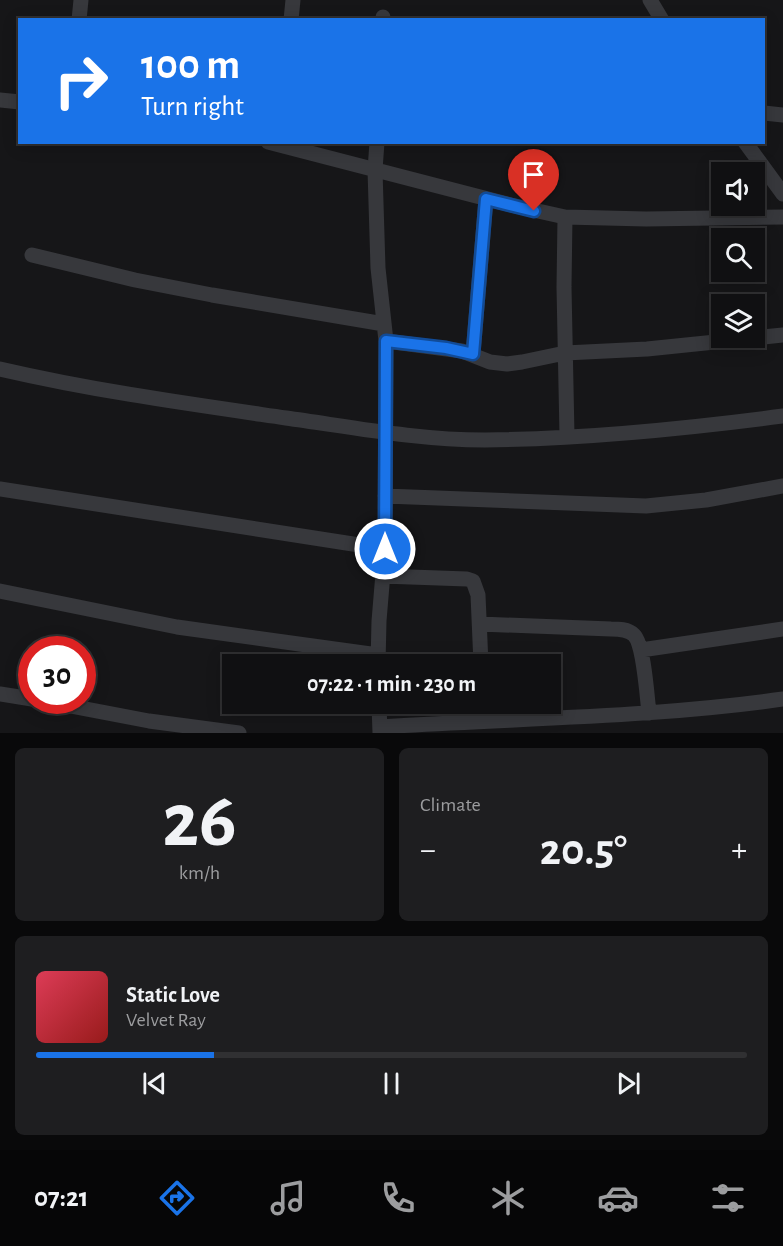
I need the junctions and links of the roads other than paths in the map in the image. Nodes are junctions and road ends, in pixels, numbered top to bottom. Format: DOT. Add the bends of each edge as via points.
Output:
graph roads {
  1 [pos="81,0"];
  2 [pos="293,0"];
  3 [pos="650,0"];
  4 [pos="79,18"];
  5 [pos="291,18"];
  6 [pos="661,18"];
  7 [pos="0,99"];
  8 [pos="18,102"];
  9 [pos="765,113"];
  10 [pos="783,115"];
  11 [pos="276,144"];
  12 [pos="377,144"];
  13 [pos="747,144"];
  14 [pos="375,170"];
  15 [pos="783,194"];
  16 [pos="486,199"];
  17 [pos="566,217"];
  18 [pos="783,217"];
  19 [pos="32,255"];
  20 [pos="384,324"];
  21 [pos="783,335"];
  22 [pos="386,341"];
  23 [pos="565,353"];
  24 [pos="473,354"];
  25 [pos="0,369"];
  26 [pos="783,416"];
  27 [pos="386,432"];
  28 [pos="567,436"];
  29 [pos="783,486"];
  30 [pos="0,489"];
  31 [pos="385,496"];
  32 [pos="385,549"];
  33 [pos="382,576"];
  34 [pos="0,591"];
  35 [pos="480,624"];
  36 [pos="783,629"];
  37 [pos="641,650"];
  38 [pos="341,654"];
  39 [pos="378,654"];
  40 [pos="482,654"];
  41 [pos="0,694"];
  42 [pos="18,697"];
  43 [pos="783,699"];
  44 [pos="96,710"];
  45 [pos="648,713"];
  46 [pos="379,714"];
  47 [pos="484,714"];
  48 [pos="484,720"];
  49 [pos="380,730"];
  50 [pos="239,733"];
  1 -- 4 [label="street"];
  2 -- 5 [label="street"];
  3 -- 6 [label="street"];
  7 -- 8 [label="street"];
  9 -- 10 [label="street"];
  11 -- 14 [label="street"];
  12 -- 14 [label="street"];
  13 -- 15 [label="street"];
  14 -- 16 [label="street"];
  14 -- 20 [label="street"];
  16 -- 17 [label="street"];
  16 -- 24 [label="street"];
  17 -- 18 [label="street"];
  17 -- 23 [label="street"];
  19 -- 20 [label="street" via="135,280"];
  20 -- 22 [label="street"];
  21 -- 23 [label="street"];
  22 -- 24 [label="street"];
  22 -- 27 [label="street"];
  23 -- 24 [label="street" via="507,364"];
  23 -- 28 [label="street"];
  25 -- 27 [label="street" via="105,391"];
  26 -- 28 [label="street" via="676,430"];
  27 -- 28 [label="street" via="483,440"];
  27 -- 31 [label="street"];
  29 -- 31 [label="street" via="646,506"];
  30 -- 32 [label="street"];
  31 -- 32 [label="street"];
  32 -- 33 [label="street"];
  33 -- 35 [label="street" via="473,581"];
  33 -- 39 [label="street"];
  34 -- 38 [label="street" via="177,627"];
  35 -- 37 [label="street" via="624,630 634,635"];
  35 -- 40 [label="street"];
  36 -- 37 [label="street"];
  37 -- 45 [label="street"];
  41 -- 42 [label="street"];
  43 -- 45 [label="street"];
  44 -- 50 [label="street"];
  45 -- 48 [label="street"];
  46 -- 49 [label="street"];
  47 -- 48 [label="street"];
  48 -- 49 [label="street"];
}
